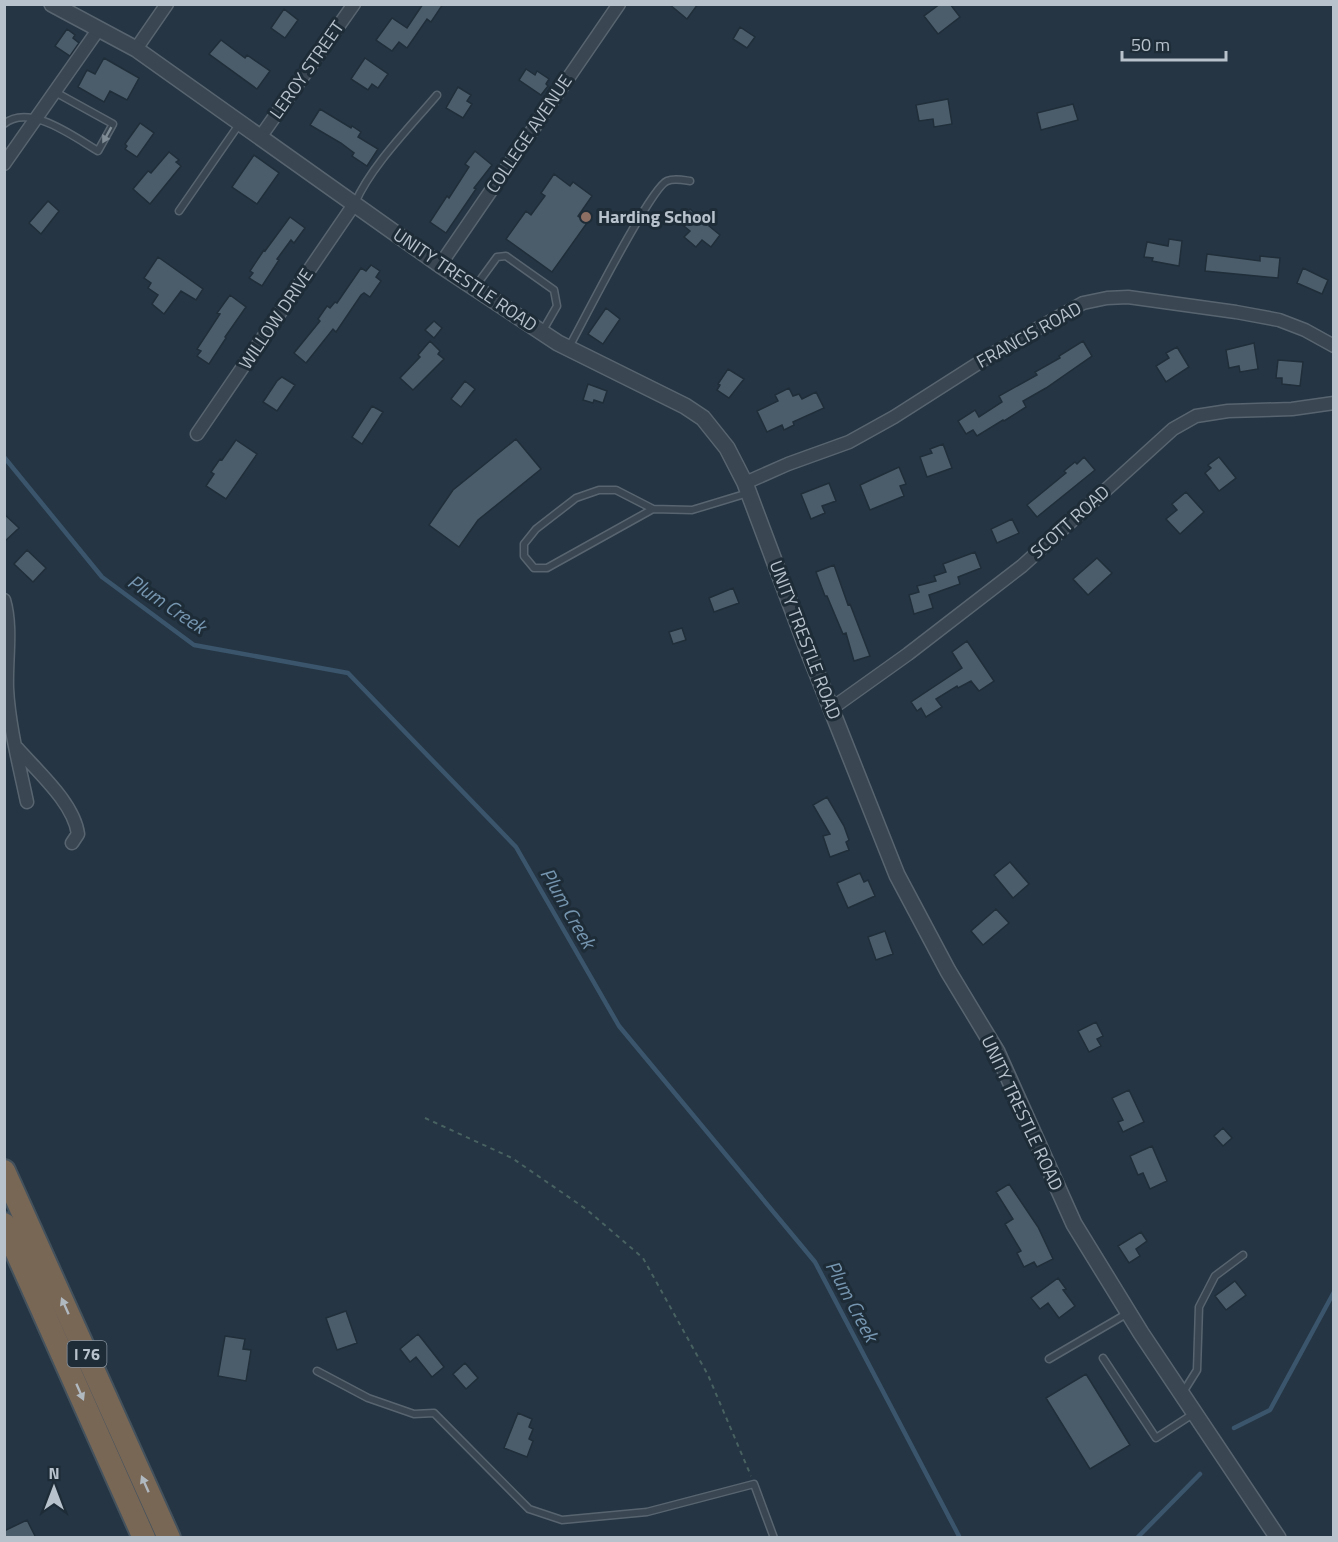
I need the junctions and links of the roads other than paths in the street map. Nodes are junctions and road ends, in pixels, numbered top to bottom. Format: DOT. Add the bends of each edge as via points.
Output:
graph roads {
  1 [pos="52,4"];
  2 [pos="167,4"];
  3 [pos="354,4"];
  4 [pos="619,4"];
  5 [pos="98,30"];
  6 [pos="136,49"];
  7 [pos="55,92"];
  8 [pos="437,95"];
  9 [pos="37,117"];
  10 [pos="241,122"];
  11 [pos="4,124"];
  12 [pos="261,136"];
  13 [pos="4,164"];
  14 [pos="690,181"];
  15 [pos="355,203"];
  16 [pos="179,212"];
  17 [pos="440,265"];
  18 [pos="474,288"];
  19 [pos="542,333"];
  20 [pos="1334,346"];
  21 [pos="568,349"];
  22 [pos="1334,404"];
  23 [pos="197,434"];
  24 [pos="747,488"];
  25 [pos="653,509"];
  26 [pos="4,600"];
  27 [pos="831,710"];
  28 [pos="16,747"];
  29 [pos="27,802"];
  30 [pos="72,843"];
  31 [pos="4,1171"];
  32 [pos="4,1224"];
  33 [pos="1243,1254"];
  34 [pos="1128,1312"];
  35 [pos="1103,1358"];
  36 [pos="1049,1359"];
  37 [pos="317,1371"];
  38 [pos="1182,1395"];
  39 [pos="1194,1413"];
  40 [pos="144,1538"];
  41 [pos="169,1538"];
  42 [pos="774,1538"];
  43 [pos="1278,1538"];
  1 -- 5 [label="street, UNITY TRESTLE ROAD"];
  2 -- 6 [label="street"];
  3 -- 12 [label="street, LEROY STREET"];
  4 -- 17 [label="street, COLLEGE AVENUE"];
  5 -- 6 [label="street, UNITY TRESTLE ROAD"];
  5 -- 7 [label="street"];
  6 -- 10 [label="street, UNITY TRESTLE ROAD"];
  7 -- 9 [label="street"];
  7 -- 9 [label="lane, one-way" via="113,124 98,151"];
  8 -- 15 [label="lane" via="387,155"];
  9 -- 11 [label="lane" via="18,117"];
  9 -- 13 [label="street"];
  10 -- 12 [label="street, UNITY TRESTLE ROAD"];
  10 -- 16 [label="lane"];
  12 -- 15 [label="street, UNITY TRESTLE ROAD"];
  14 -- 21 [label="lane" via="666,181 658,188"];
  15 -- 17 [label="street, UNITY TRESTLE ROAD"];
  15 -- 23 [label="street, WILLOW DRIVE"];
  17 -- 18 [label="street, UNITY TRESTLE ROAD"];
  18 -- 19 [label="street, UNITY TRESTLE ROAD"];
  18 -- 19 [label="lane" via="496,257 506,256 555,290 557,306"];
  19 -- 21 [label="street, UNITY TRESTLE ROAD"];
  20 -- 24 [label="street, FRANCIS ROAD" via="1279,320 1236,312 1128,297 1083,303 849,442 788,464"];
  21 -- 24 [label="street, UNITY TRESTLE ROAD" via="703,418 727,448"];
  22 -- 27 [label="street, SCOTT ROAD" via="1292,410 1228,411 1196,416 1173,429 1022,566"];
  24 -- 25 [label="lane" via="692,510"];
  24 -- 27 [label="street, UNITY TRESTLE ROAD"];
  25 -- 25 [label="lane" via="616,490 599,490 576,498 536,529 524,544 524,556 534,568 547,568"];
  26 -- 28 [label="street" via="8,622 9,711"];
  27 -- 34 [label="street, UNITY TRESTLE ROAD" via="897,875 997,1052 1074,1224"];
  28 -- 29 [label="street"];
  28 -- 30 [label="street" via="68,808 78,834"];
  41 -- 31 [label="highway, I 76, one-way"];
  32 -- 40 [label="highway, I 76, one-way"];
  33 -- 38 [label="lane" via="1215,1276 1198,1307 1197,1370"];
  34 -- 36 [label="lane"];
  34 -- 38 [label="street, UNITY TRESTLE ROAD"];
  35 -- 39 [label="lane" via="1156,1438"];
  37 -- 42 [label="lane" via="368,1398 414,1414 434,1413 529,1509 562,1520 647,1512 754,1484"];
  38 -- 39 [label="street, UNITY TRESTLE ROAD"];
  39 -- 43 [label="street, UNITY TRESTLE ROAD"];
}
